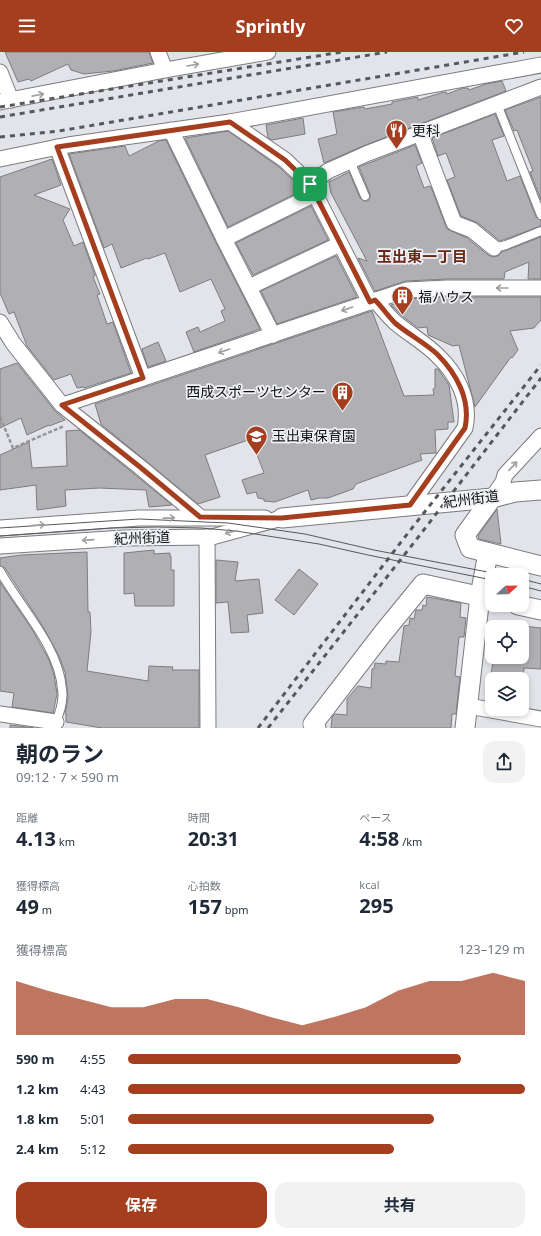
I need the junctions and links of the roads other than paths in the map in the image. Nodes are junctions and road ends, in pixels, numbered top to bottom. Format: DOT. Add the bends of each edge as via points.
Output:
graph roads {
  1 [pos="158,52"];
  2 [pos="268,52"];
  3 [pos="541,64"];
  4 [pos="165,70"];
  5 [pos="0,72"];
  6 [pos="541,87"];
  7 [pos="6,101"];
  8 [pos="497,104"];
  9 [pos="230,122"];
  10 [pos="172,130"];
  11 [pos="420,133"];
  12 [pos="57,147"];
  13 [pos="0,159"];
  14 [pos="350,161"];
  15 [pos="312,189"];
  16 [pos="365,196"];
  17 [pos="541,215"];
  18 [pos="541,231"];
  19 [pos="224,239"];
  20 [pos="340,244"];
  21 [pos="494,248"];
  22 [pos="250,287"];
  23 [pos="541,288"];
  24 [pos="373,301"];
  25 [pos="0,322"];
  26 [pos="272,335"];
  27 [pos="143,378"];
  28 [pos="62,405"];
  29 [pos="541,436"];
  30 [pos="541,490"];
  31 [pos="492,498"];
  32 [pos="410,505"];
  33 [pos="200,517"];
  34 [pos="282,518"];
  35 [pos="0,528"];
  36 [pos="207,537"];
  37 [pos="0,546"];
  38 [pos="488,553"];
  39 [pos="541,566"];
  40 [pos="487,568"];
  41 [pos="0,571"];
  42 [pos="485,597"];
  43 [pos="485,603"];
  44 [pos="529,607"];
  45 [pos="541,610"];
  46 [pos="468,706"];
  47 [pos="0,714"];
  48 [pos="541,719"];
  49 [pos="55,725"];
  50 [pos="208,728"];
  51 [pos="316,728"];
  52 [pos="465,728"];
  1 -- 4 [label="street"];
  4 -- 2 [label="street, one-way"];
  3 -- 9 [label="street"];
  7 -- 4 [label="street, one-way"];
  5 -- 7 [label="street"];
  6 -- 8 [label="street"];
  8 -- 11 [label="street"];
  8 -- 17 [label="lane"];
  9 -- 10 [label="street"];
  9 -- 15 [label="street" via="285,160"];
  10 -- 12 [label="street"];
  10 -- 19 [label="street"];
  11 -- 14 [label="street"];
  11 -- 21 [label="street" via="454,223 472,230"];
  12 -- 13 [label="street"];
  12 -- 27 [label="street"];
  14 -- 15 [label="street" via="328,171"];
  14 -- 16 [label="lane"];
  15 -- 19 [label="street"];
  15 -- 20 [label="street"];
  18 -- 21 [label="lane"];
  19 -- 22 [label="street"];
  20 -- 22 [label="street"];
  20 -- 24 [label="street"];
  22 -- 26 [label="street"];
  23 -- 24 [label="street, one-way" via="406,290"];
  24 -- 26 [label="street, one-way"];
  24 -- 32 [label="street" via="394,322 436,354 458,379 464,396 467,418 465,428"];
  25 -- 28 [label="street" via="13,343"];
  26 -- 27 [label="street, one-way"];
  27 -- 28 [label="street"];
  28 -- 33 [label="street"];
  31 -- 29 [label="street, one-way" via="505,475"];
  30 -- 31 [label="street, 紀州街道" via="515,492"];
  31 -- 32 [label="street, 紀州街道"];
  31 -- 38 [label="street" via="465,535 470,548"];
  32 -- 34 [label="street, 紀州街道"];
  33 -- 34 [label="street, 紀州街道"];
  35 -- 33 [label="street, 紀州街道, one-way" via="139,518"];
  34 -- 36 [label="street, 紀州街道, one-way"];
  36 -- 37 [label="street, 紀州街道, one-way" via="124,538"];
  36 -- 50 [label="street"];
  38 -- 39 [label="street"];
  38 -- 40 [label="street"];
  41 -- 49 [label="lane" via="41,634 56,664 63,690 59,718"];
  42 -- 51 [label="street" via="423,584 313,724"];
  43 -- 46 [label="street"];
  44 -- 45 [label="street"];
  46 -- 48 [label="street"];
  46 -- 52 [label="street"];
  47 -- 49 [label="street"];
}
